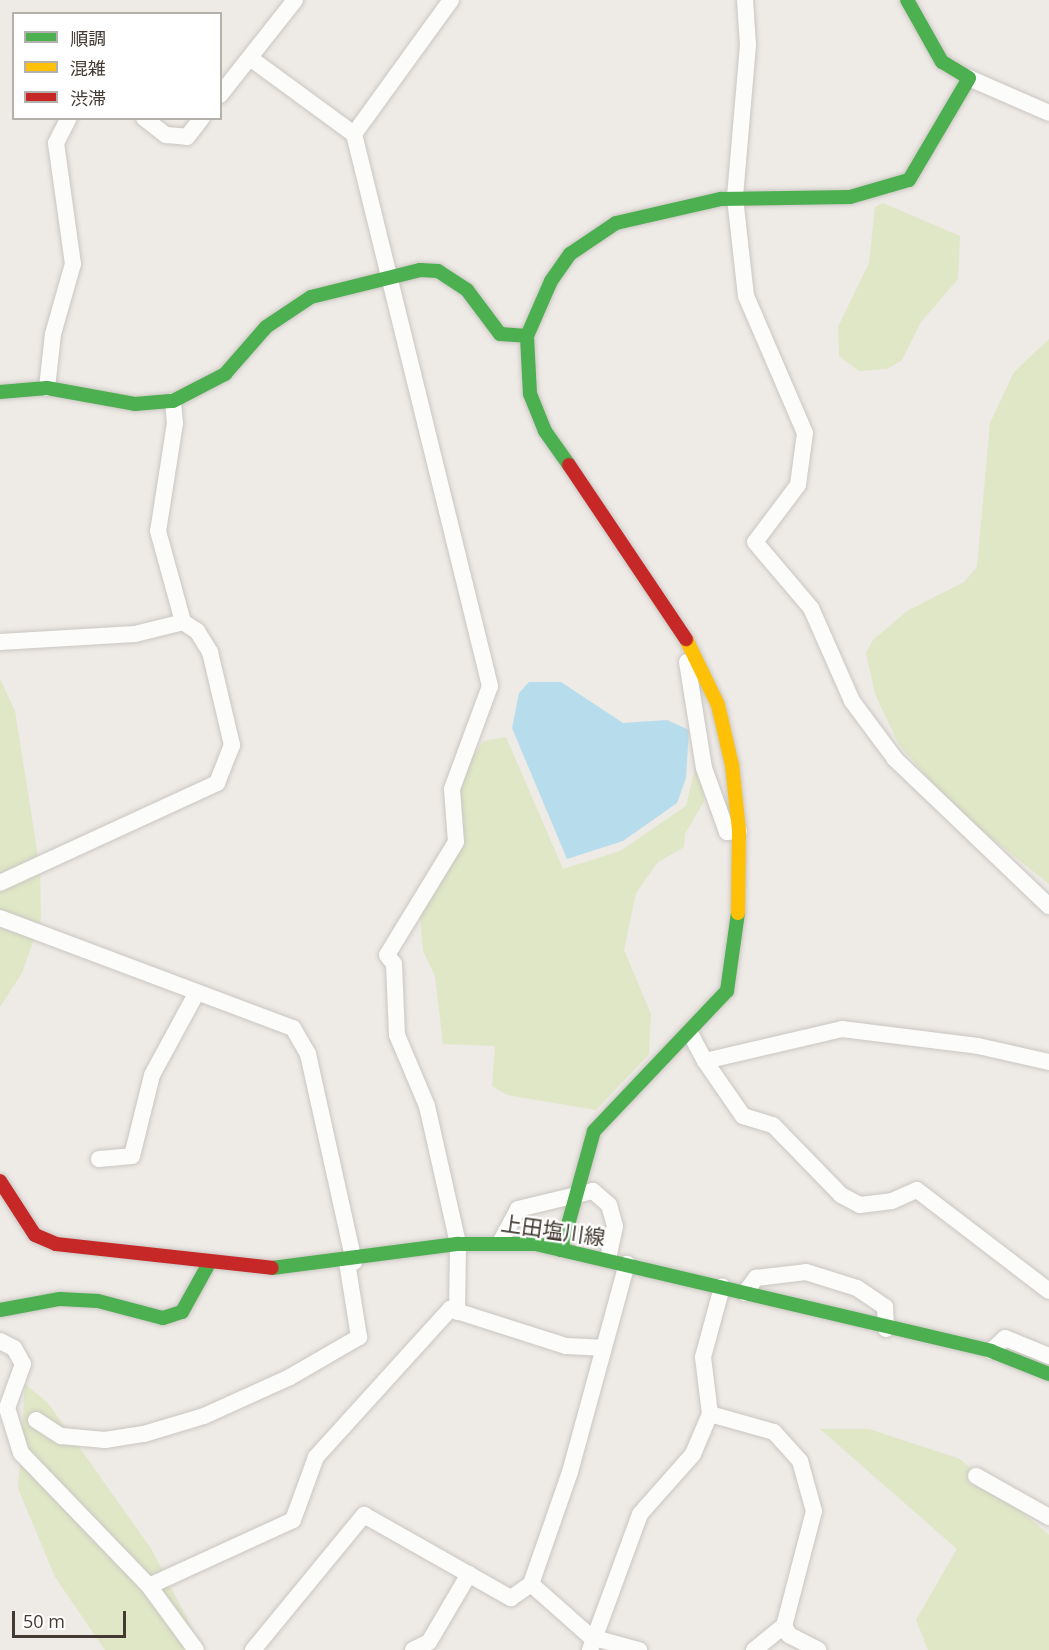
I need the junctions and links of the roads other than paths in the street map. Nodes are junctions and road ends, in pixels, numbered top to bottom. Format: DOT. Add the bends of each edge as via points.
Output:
graph roads {
  1 [pos="295,0"];
  2 [pos="450,0"];
  3 [pos="745,0"];
  4 [pos="907,0"];
  5 [pos="250,58"];
  6 [pos="969,78"];
  7 [pos="222,93"];
  8 [pos="1049,113"];
  9 [pos="68,120"];
  10 [pos="147,120"];
  11 [pos="200,120"];
  12 [pos="354,134"];
  13 [pos="735,198"];
  14 [pos="385,276"];
  15 [pos="527,336"];
  16 [pos="47,388"];
  17 [pos="0,392"];
  18 [pos="173,401"];
  19 [pos="183,622"];
  20 [pos="687,641"];
  21 [pos="0,642"];
  22 [pos="739,831"];
  23 [pos="0,883"];
  24 [pos="1049,906"];
  25 [pos="0,918"];
  26 [pos="197,992"];
  27 [pos="690,1034"];
  28 [pos="705,1061"];
  29 [pos="1049,1062"];
  30 [pos="99,1159"];
  31 [pos="0,1180"];
  32 [pos="574,1196"];
  33 [pos="501,1241"];
  34 [pos="458,1244"];
  35 [pos="561,1250"];
  36 [pos="608,1259"];
  37 [pos="350,1262"];
  38 [pos="627,1264"];
  39 [pos="208,1265"];
  40 [pos="722,1287"];
  41 [pos="1049,1291"];
  42 [pos="745,1293"];
  43 [pos="0,1310"];
  44 [pos="457,1312"];
  45 [pos="886,1329"];
  46 [pos="0,1341"];
  47 [pos="601,1348"];
  48 [pos="991,1351"];
  49 [pos="1049,1356"];
  50 [pos="1049,1374"];
  51 [pos="710,1414"];
  52 [pos="36,1420"];
  53 [pos="976,1476"];
  54 [pos="1049,1517"];
  55 [pos="468,1574"];
  56 [pos="531,1584"];
  57 [pos="149,1586"];
  58 [pos="784,1626"];
  59 [pos="591,1644"];
  60 [pos="196,1650"];
  61 [pos="253,1650"];
  62 [pos="413,1650"];
  63 [pos="639,1650"];
  64 [pos="754,1650"];
  65 [pos="818,1650"];
  1 -- 5 [label="street"];
  2 -- 12 [label="street"];
  3 -- 13 [label="street" via="748,45"];
  4 -- 6 [label="street" via="942,62"];
  5 -- 7 [label="street"];
  5 -- 12 [label="street"];
  6 -- 8 [label="street"];
  6 -- 13 [label="street" via="909,180 823,201"];
  9 -- 16 [label="street" via="56,143 73,264 53,334"];
  10 -- 11 [label="street" via="166,135 187,136"];
  12 -- 14 [label="street"];
  13 -- 15 [label="street" via="616,222 570,254 551,281"];
  13 -- 24 [label="street" via="746,296 805,433 798,484 755,542 811,608 852,701 895,759"];
  14 -- 15 [label="street" via="438,271 467,290 500,334"];
  14 -- 18 [label="street" via="311,297 287,311 225,374"];
  14 -- 34 [label="street" via="490,686 452,789 456,842 387,955 394,964 397,1035 427,1106"];
  15 -- 20 [label="street" via="530,394 545,431"];
  16 -- 17 [label="street"];
  16 -- 18 [label="street" via="135,404"];
  18 -- 19 [label="street" via="176,423 158,531"];
  19 -- 21 [label="street" via="135,634"];
  19 -- 23 [label="street" via="197,631 210,652 231,738 230,759 217,783"];
  20 -- 22 [label="street" via="718,705 732,765"];
  20 -- 22 [label="street" via="681,646 693,682 704,768 727,832"];
  22 -- 27 [label="street" via="733,971 716,1008"];
  25 -- 26 [label="street"];
  26 -- 30 [label="street" via="152,1075 132,1156"];
  26 -- 37 [label="street" via="293,1028 303,1040"];
  27 -- 28 [label="street"];
  27 -- 32 [label="street" via="634,1083 594,1131"];
  28 -- 29 [label="street" via="842,1029 978,1046"];
  28 -- 41 [label="street" via="743,1116 773,1125 841,1195 860,1205 892,1202 917,1190"];
  31 -- 39 [label="street, 上田塩川線" via="28,1227 56,1244"];
  32 -- 33 [label="street" via="518,1209"];
  32 -- 35 [label="street"];
  32 -- 36 [label="street" via="593,1191 609,1205 615,1226"];
  33 -- 34 [label="street, 上田塩川線"];
  33 -- 35 [label="street, 上田塩川線"];
  34 -- 37 [label="street, 上田塩川線"];
  34 -- 44 [label="street"];
  35 -- 36 [label="street, 上田塩川線"];
  36 -- 38 [label="street, 上田塩川線"];
  37 -- 39 [label="street, 上田塩川線" via="304,1268"];
  37 -- 52 [label="street" via="359,1337 290,1377 204,1416 144,1434 105,1440 61,1436"];
  38 -- 40 [label="street, 上田塩川線"];
  38 -- 47 [label="street"];
  39 -- 43 [label="street" via="182,1312 163,1318 98,1301 60,1299"];
  40 -- 42 [label="street, 上田塩川線"];
  40 -- 51 [label="street" via="703,1357"];
  42 -- 45 [label="street, 上田塩川線"];
  42 -- 45 [label="street" via="756,1278 806,1272 857,1288 885,1307"];
  44 -- 47 [label="street" via="566,1346"];
  44 -- 57 [label="street" via="450,1309 316,1457 293,1520"];
  45 -- 48 [label="street, 上田塩川線"];
  46 -- 57 [label="street" via="14,1348 23,1364 7,1408 21,1454"];
  47 -- 56 [label="street" via="570,1472"];
  48 -- 49 [label="street" via="1005,1338"];
  48 -- 50 [label="street, 上田塩川線"];
  51 -- 58 [label="street" via="763,1428 787,1441 814,1498"];
  51 -- 59 [label="street" via="693,1454 640,1514"];
  53 -- 54 [label="street"];
  55 -- 56 [label="street" via="511,1598"];
  55 -- 61 [label="street" via="364,1515"];
  55 -- 62 [label="street" via="429,1642"];
  56 -- 59 [label="street"];
  57 -- 60 [label="street"];
  58 -- 64 [label="street"];
  58 -- 65 [label="street" via="789,1635"];
  59 -- 63 [label="street"];
}
